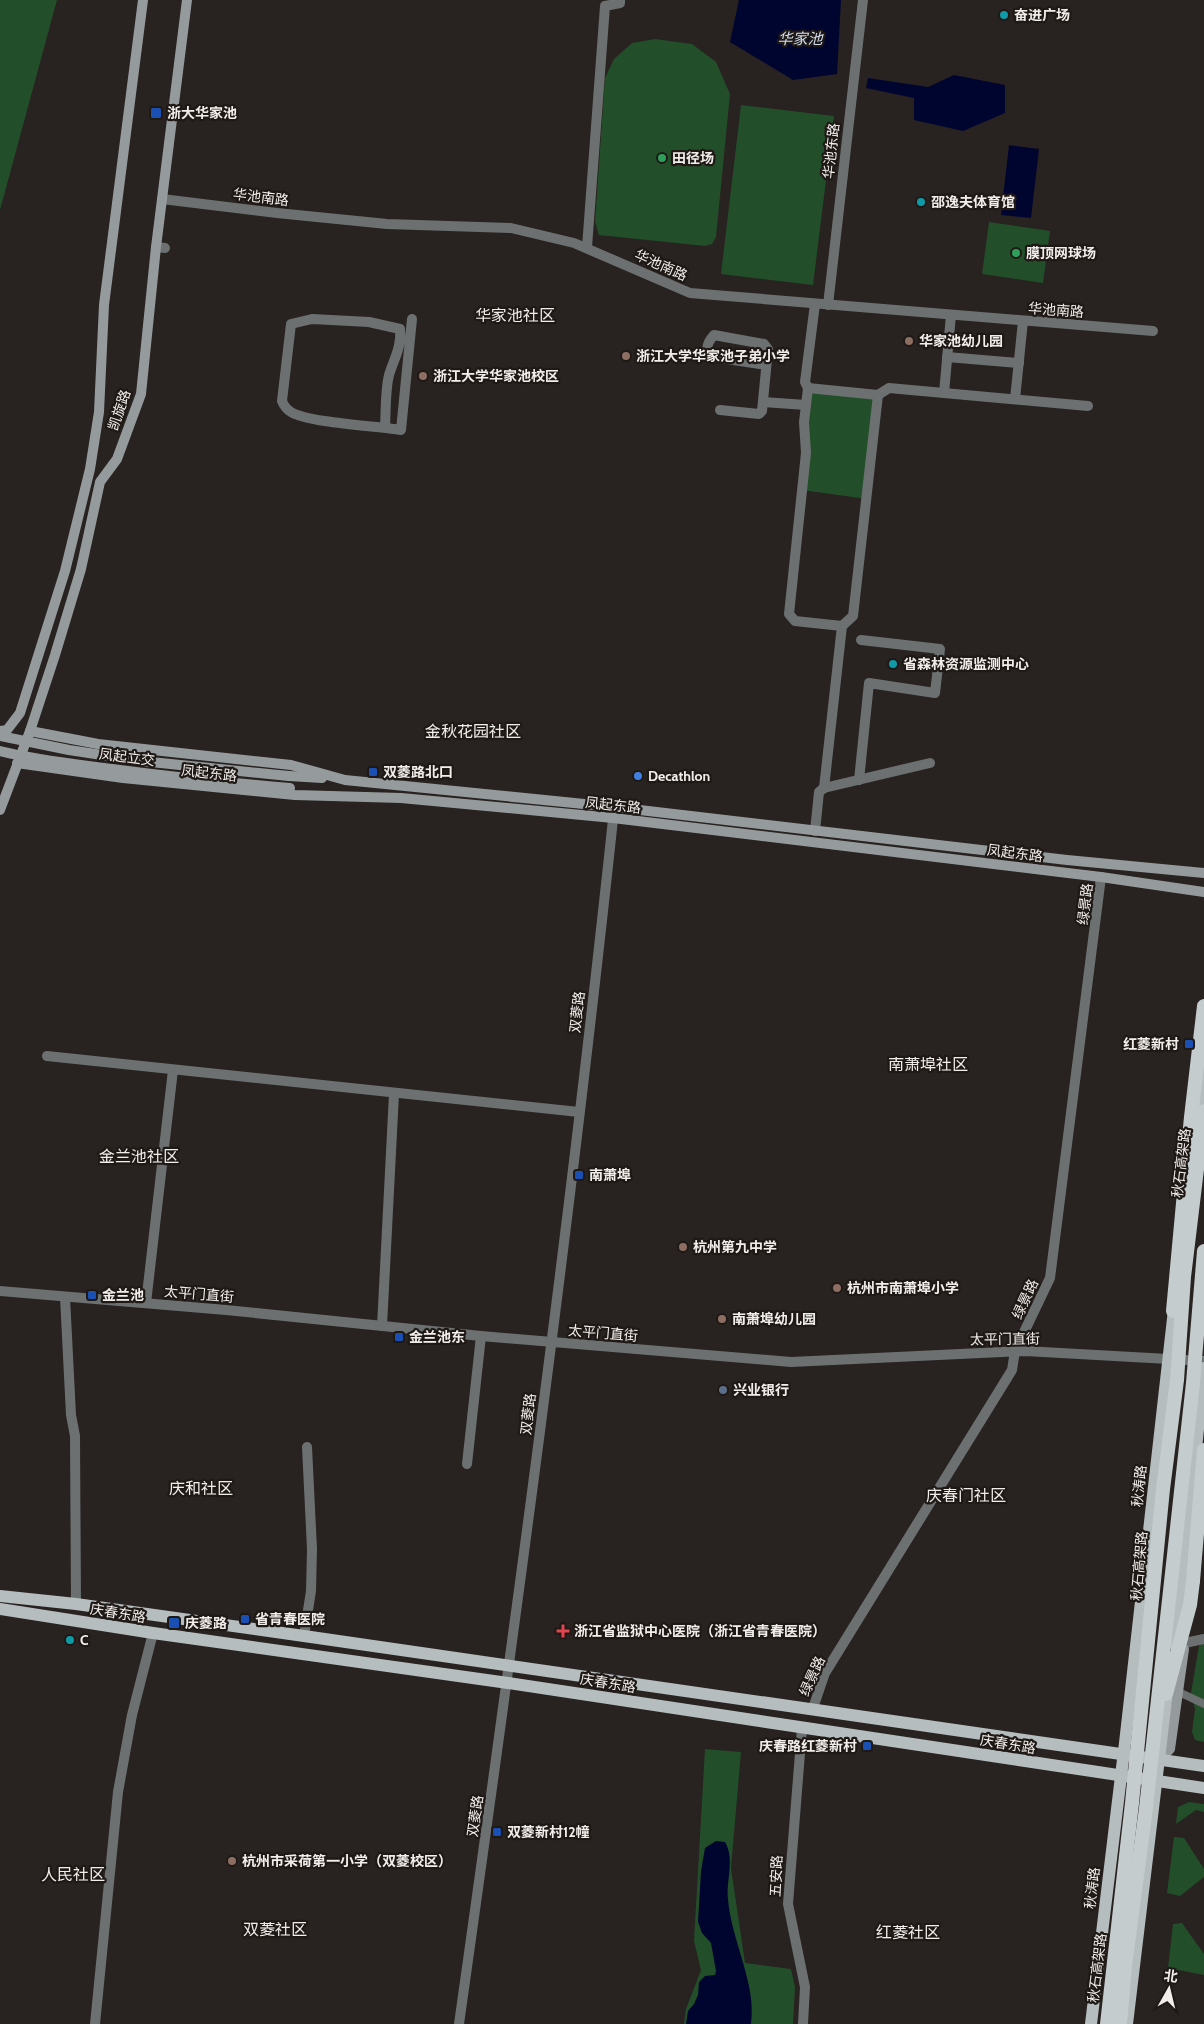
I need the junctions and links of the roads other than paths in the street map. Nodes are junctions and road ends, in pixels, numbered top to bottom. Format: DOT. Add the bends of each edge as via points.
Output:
graph roads {
  1 [pos="143,0"];
  2 [pos="187,0"];
  3 [pos="620,0"];
  4 [pos="863,0"];
  5 [pos="162,199"];
  6 [pos="587,247"];
  7 [pos="814,304"];
  8 [pos="828,305"];
  9 [pos="951,315"];
  10 [pos="412,319"];
  11 [pos="1023,321"];
  12 [pos="1153,331"];
  13 [pos="947,357"];
  14 [pos="1019,363"];
  15 [pos="766,366"];
  16 [pos="808,388"];
  17 [pos="944,393"];
  18 [pos="878,395"];
  19 [pos="1015,399"];
  20 [pos="763,402"];
  21 [pos="806,405"];
  22 [pos="1088,406"];
  23 [pos="720,410"];
  24 [pos="385,428"];
  25 [pos="842,626"];
  26 [pos="861,640"];
  27 [pos="0,731"];
  28 [pos="30,731"];
  29 [pos="0,736"];
  30 [pos="0,751"];
  31 [pos="17,763"];
  32 [pos="930,763"];
  33 [pos="345,780"];
  34 [pos="859,780"];
  35 [pos="824,788"];
  36 [pos="401,798"];
  37 [pos="614,807"];
  38 [pos="0,810"];
  39 [pos="613,818"];
  40 [pos="814,831"];
  41 [pos="1204,873"];
  42 [pos="1102,877"];
  43 [pos="1204,892"];
  44 [pos="1204,1006"];
  45 [pos="47,1056"];
  46 [pos="173,1070"];
  47 [pos="1204,1070"];
  48 [pos="394,1094"];
  49 [pos="1204,1111"];
  50 [pos="579,1112"];
  51 [pos="1204,1251"];
  52 [pos="0,1291"];
  53 [pos="65,1297"];
  54 [pos="146,1303"];
  55 [pos="1173,1311"];
  56 [pos="382,1326"];
  57 [pos="481,1336"];
  58 [pos="551,1342"];
  59 [pos="1015,1352"];
  60 [pos="1169,1358"];
  61 [pos="1204,1361"];
  62 [pos="1204,1368"];
  63 [pos="307,1447"];
  64 [pos="1204,1450"];
  65 [pos="467,1464"];
  66 [pos="1204,1487"];
  67 [pos="0,1594"];
  68 [pos="76,1604"];
  69 [pos="2,1610"];
  70 [pos="153,1633"];
  71 [pos="304,1636"];
  72 [pos="1204,1640"];
  73 [pos="1185,1643"];
  74 [pos="510,1665"];
  75 [pos="508,1683"];
  76 [pos="1166,1694"];
  77 [pos="1183,1694"];
  78 [pos="1204,1703"];
  79 [pos="813,1708"];
  80 [pos="1204,1708"];
  81 [pos="802,1728"];
  82 [pos="1124,1755"];
  83 [pos="1159,1760"];
  84 [pos="1204,1766"];
  85 [pos="1120,1776"];
  86 [pos="1156,1781"];
  87 [pos="1204,1788"];
  88 [pos="95,2024"];
  89 [pos="459,2024"];
  90 [pos="802,2024"];
  91 [pos="1091,2024"];
  92 [pos="1107,2024"];
  93 [pos="1120,2024"];
  94 [pos="1128,2024"];
  1 -- 27 [label="main road" via="104,305 99,412 90,469 65,571 26,697 20,713 7,730"];
  2 -- 5 [label="main road, 凯旋路"];
  3 -- 6 [label="street" via="620,3 605,6"];
  4 -- 8 [label="street, 华池东路"];
  5 -- 6 [label="street, 华池南路" via="387,224 511,228"];
  5 -- 28 [label="main road, 凯旋路" via="161,248 141,394 117,459 100,482 81,569"];
  6 -- 7 [label="street, 华池南路" via="690,293"];
  7 -- 8 [label="street, 华池南路"];
  7 -- 16 [label="street" via="805,382"];
  8 -- 9 [label="street, 华池南路"];
  9 -- 11 [label="street, 华池南路"];
  9 -- 13 [label="street"];
  10 -- 24 [label="street" via="402,430"];
  11 -- 12 [label="street, 华池南路"];
  11 -- 14 [label="street"];
  13 -- 14 [label="street"];
  13 -- 17 [label="street"];
  14 -- 19 [label="street"];
  15 -- 15 [label="street" via="768,349 764,344 721,334 708,340 708,353 714,357"];
  15 -- 20 [label="street"];
  16 -- 18 [label="street"];
  16 -- 21 [label="street"];
  17 -- 18 [label="street" via="888,388"];
  17 -- 19 [label="street"];
  18 -- 25 [label="street" via="854,616"];
  19 -- 22 [label="street"];
  20 -- 21 [label="street"];
  20 -- 23 [label="street" via="759,414"];
  21 -- 25 [label="street" via="806,453 789,614 795,621"];
  24 -- 24 [label="street" via="389,376 401,338 400,329 369,322 312,318 291,324 282,400 285,407 293,413 315,419"];
  25 -- 35 [label="street"];
  26 -- 34 [label="street" via="940,649 935,693 869,684"];
  28 -- 31 [label="main road, 凯旋路"];
  28 -- 33 [label="main road, 凤起东路" via="98,744 292,765"];
  29 -- 33 [label="main road, 凤起立交, bridge" via="141,761"];
  30 -- 36 [label="main road, 凤起立交, bridge" via="165,776"];
  31 -- 36 [label="main road, 凤起东路" via="122,778 286,794"];
  31 -- 38 [label="main road, 凯旋路"];
  32 -- 34 [label="street"];
  33 -- 37 [label="main road, 凤起东路"];
  34 -- 35 [label="street"];
  35 -- 40 [label="street" via="819,792"];
  36 -- 39 [label="main road, 凤起东路"];
  37 -- 39 [label="street, 双菱路"];
  37 -- 40 [label="main road, 凤起东路"];
  39 -- 42 [label="main road, 凤起东路"];
  39 -- 50 [label="street, 双菱路"];
  40 -- 41 [label="main road, 凤起东路"];
  42 -- 43 [label="main road, 凤起东路"];
  42 -- 59 [label="street, 绿景路" via="1050,1278"];
  44 -- 55 [label="highway"];
  45 -- 46 [label="street"];
  46 -- 48 [label="street"];
  46 -- 54 [label="street"];
  47 -- 55 [label="main road, 秋涛路"];
  48 -- 50 [label="street"];
  48 -- 56 [label="street"];
  49 -- 92 [label="highway, 秋石高架路, bridge"];
  50 -- 58 [label="street, 双菱路"];
  51 -- 93 [label="highway, 秋石高架路, bridge" via="1194,1383"];
  52 -- 53 [label="street, 太平门直街"];
  53 -- 54 [label="street, 太平门直街"];
  53 -- 68 [label="street" via="75,1436"];
  54 -- 56 [label="street, 太平门直街"];
  55 -- 60 [label="main road, 秋涛路"];
  56 -- 57 [label="street, 太平门直街"];
  57 -- 58 [label="street, 太平门直街"];
  57 -- 65 [label="street"];
  58 -- 59 [label="street, 太平门直街" via="791,1362"];
  58 -- 74 [label="street, 双菱路"];
  59 -- 60 [label="street, 太平门直街"];
  59 -- 79 [label="street, 绿景路" via="1012,1370 825,1673"];
  60 -- 61 [label="street, 太平门直街"];
  60 -- 82 [label="main road, 秋涛路"];
  62 -- 76 [label="main road" via="1182,1591"];
  63 -- 71 [label="street" via="312,1549 311,1591"];
  64 -- 76 [label="highway, bridge" via="1190,1605"];
  66 -- 73 [label="main road"];
  67 -- 68 [label="main road, 庆春东路"];
  68 -- 71 [label="main road, 庆春东路"];
  69 -- 70 [label="main road, 庆春东路"];
  70 -- 75 [label="main road, 庆春东路"];
  70 -- 88 [label="street" via="132,1715 118,1792"];
  71 -- 74 [label="main road, 庆春东路"];
  72 -- 73 [label="street"];
  73 -- 83 [label="main road" via="1170,1749"];
  74 -- 75 [label="street, 双菱路"];
  74 -- 79 [label="main road, 庆春东路"];
  75 -- 81 [label="main road, 庆春东路"];
  75 -- 89 [label="street, 双菱路"];
  76 -- 83 [label="main road"];
  77 -- 78 [label="street"];
  78 -- 80 [label="street"];
  79 -- 82 [label="main road, 庆春东路"];
  81 -- 85 [label="main road, 庆春东路"];
  81 -- 90 [label="street, 五安路" via="788,1904 805,1987"];
  82 -- 83 [label="main road, 庆春东路"];
  82 -- 85 [label="main road, 秋涛路"];
  83 -- 84 [label="main road, 庆春东路"];
  83 -- 86 [label="main road"];
  85 -- 86 [label="main road, 庆春东路"];
  85 -- 91 [label="main road, 秋涛路"];
  86 -- 87 [label="main road, 庆春东路"];
  86 -- 94 [label="main road"];
}
